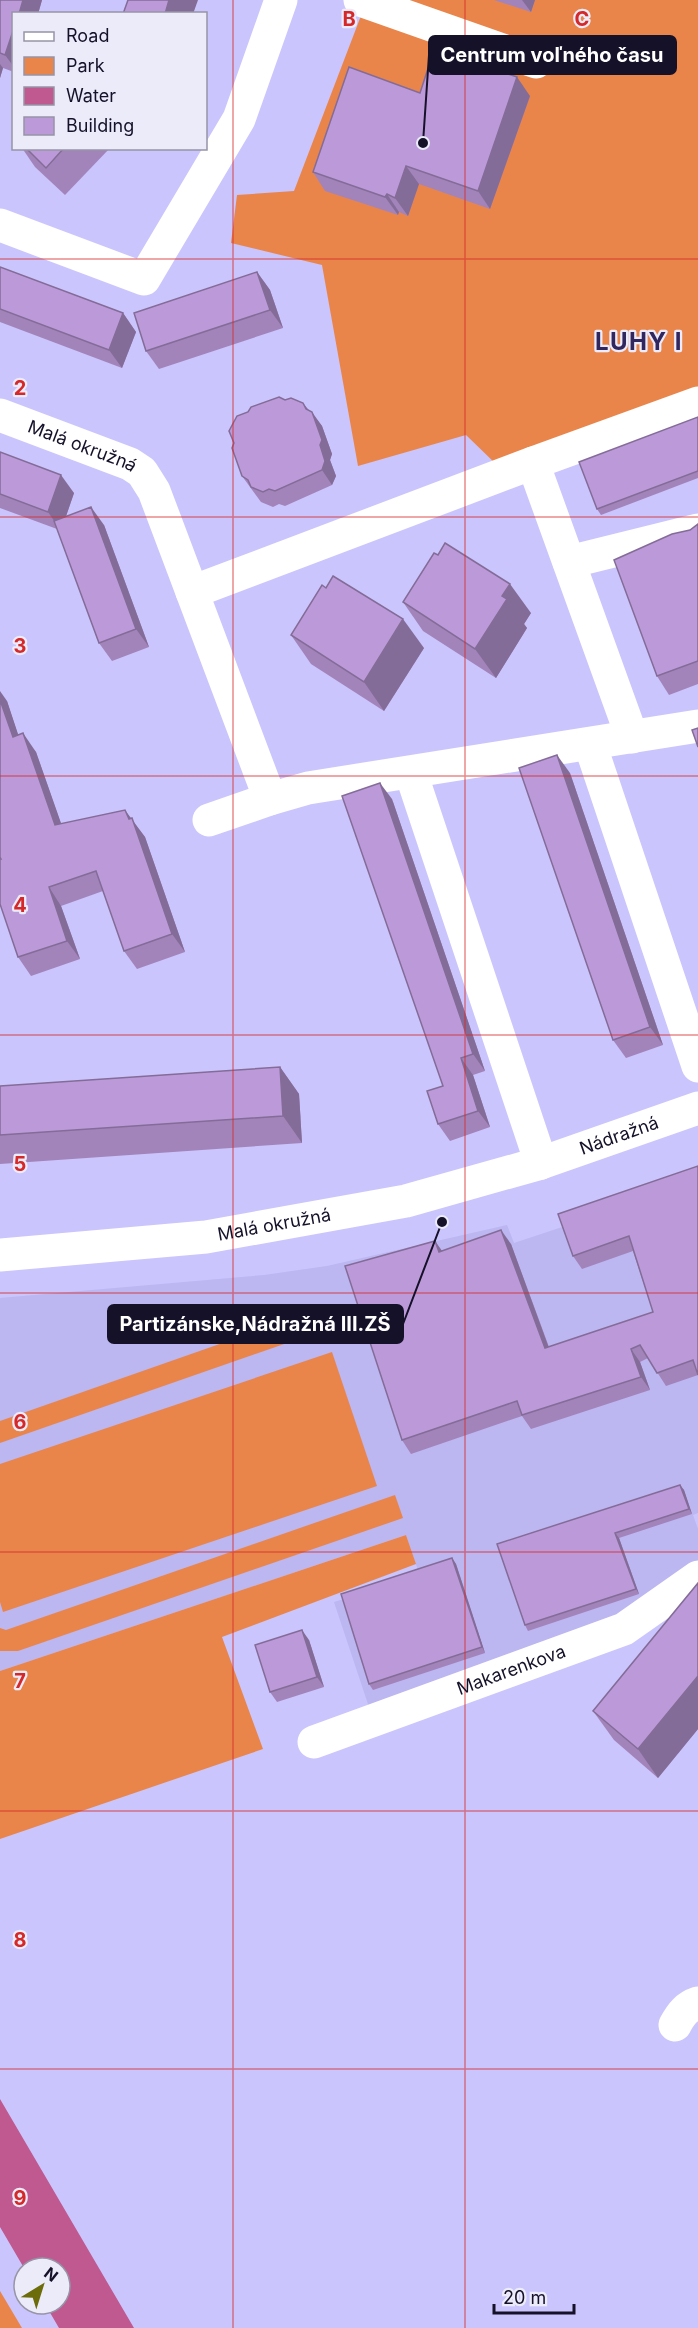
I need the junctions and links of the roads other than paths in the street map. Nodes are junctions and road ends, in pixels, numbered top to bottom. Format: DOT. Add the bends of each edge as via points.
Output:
graph roads {
  1 [pos="281,0"];
  2 [pos="360,0"];
  3 [pos="536,62"];
  4 [pos="0,225"];
  5 [pos="698,403"];
  6 [pos="0,415"];
  7 [pos="533,463"];
  8 [pos="698,530"];
  9 [pos="569,562"];
  10 [pos="192,592"];
  11 [pos="698,726"];
  12 [pos="632,737"];
  13 [pos="590,744"];
  14 [pos="411,773"];
  15 [pos="270,799"];
  16 [pos="209,820"];
  17 [pos="698,1066"];
  18 [pos="698,1108"];
  19 [pos="542,1163"];
  20 [pos="0,1255"];
  21 [pos="698,1577"];
  22 [pos="314,1742"];
  1 -- 4 [label="street" via="239,119 144,279"];
  2 -- 3 [label="street"];
  5 -- 7 [label="street"];
  6 -- 10 [label="street, Malá okružná" via="114,457 142,472 154,491"];
  7 -- 9 [label="street"];
  7 -- 10 [label="street"];
  8 -- 9 [label="street"];
  9 -- 12 [label="street"];
  10 -- 15 [label="street, Malá okružná"];
  11 -- 12 [label="street"];
  12 -- 13 [label="street"];
  13 -- 14 [label="street"];
  13 -- 17 [label="street"];
  14 -- 15 [label="street" via="308,788"];
  14 -- 19 [label="street"];
  15 -- 16 [label="street"];
  18 -- 19 [label="street, Nádražná"];
  19 -- 20 [label="street, Malá okružná" via="406,1201 268,1227 155,1242"];
  21 -- 22 [label="street, Makarenkova" via="624,1629"];
}
